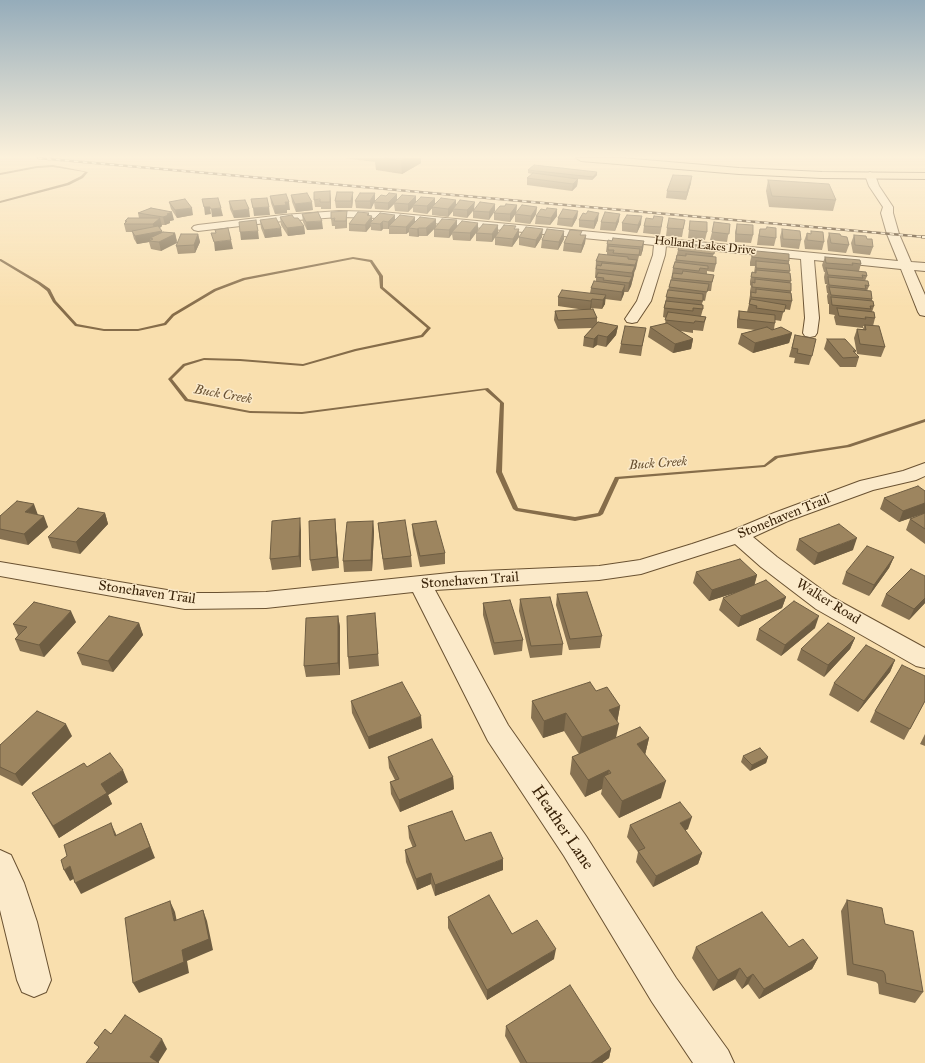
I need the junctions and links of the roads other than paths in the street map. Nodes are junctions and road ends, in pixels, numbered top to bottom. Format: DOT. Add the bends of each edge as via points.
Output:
graph roads {
  1 [pos="888,208"];
  2 [pos="198,228"];
  3 [pos="660,241"];
  4 [pos="807,256"];
  5 [pos="905,265"];
  6 [pos="925,267"];
  7 [pos="925,312"];
  8 [pos="632,319"];
  9 [pos="810,333"];
  10 [pos="920,475"];
  11 [pos="738,536"];
  12 [pos="0,569"];
  13 [pos="421,585"];
  14 [pos="925,659"];
  15 [pos="0,865"];
  16 [pos="34,980"];
  17 [pos="715,1063"];
  1 -- 5 [label="street" via="888,218"];
  2 -- 3 [label="street, Holland Lakes Drive" via="339,214 382,215"];
  3 -- 4 [label="street, Holland Lakes Drive"];
  3 -- 8 [label="street" via="644,301"];
  4 -- 5 [label="street, Holland Lakes Drive"];
  4 -- 9 [label="street" via="812,318"];
  5 -- 6 [label="street, Holland Lakes Drive"];
  5 -- 7 [label="street"];
  10 -- 11 [label="street, Stonehaven Trail" via="867,485"];
  11 -- 13 [label="street, Stonehaven Trail" via="641,567 599,573 459,580"];
  11 -- 14 [label="street, Walker Road" via="824,603"];
  12 -- 13 [label="street, Stonehaven Trail" via="185,601 266,600"];
  13 -- 17 [label="street, Heather Lane" via="498,733 575,846 664,990"];
  15 -- 16 [label="street" via="20,922"];
}
